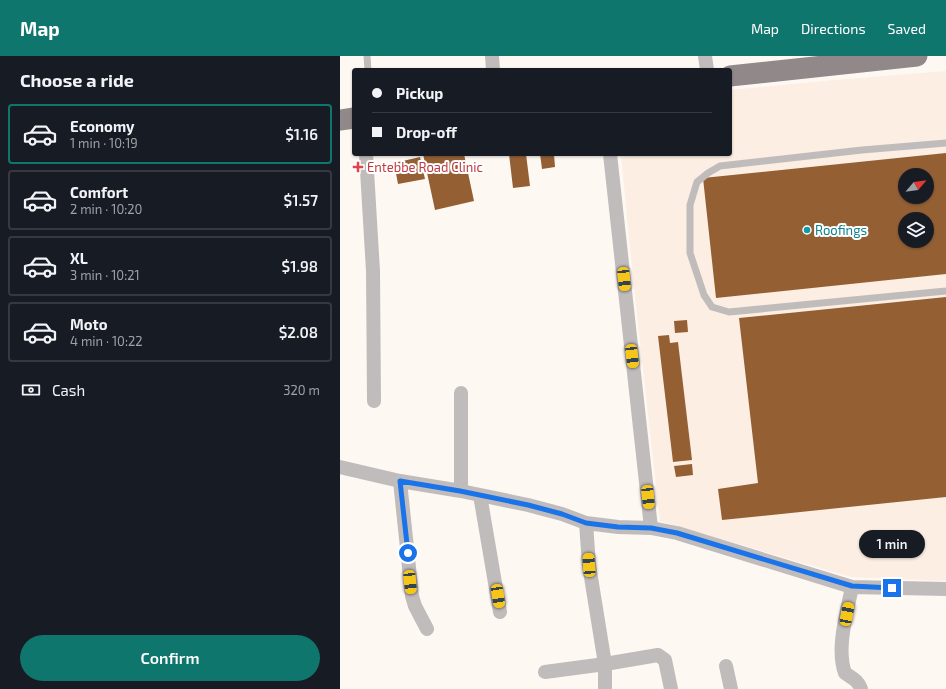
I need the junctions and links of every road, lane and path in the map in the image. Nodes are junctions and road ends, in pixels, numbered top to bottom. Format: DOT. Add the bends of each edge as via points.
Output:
graph roads {
  1 [pos="367,56"];
  2 [pos="492,56"];
  3 [pos="705,56"];
  4 [pos="917,56"];
  5 [pos="368,68"];
  6 [pos="493,68"];
  7 [pos="707,68"];
  8 [pos="732,76"];
  9 [pos="352,118"];
  10 [pos="340,120"];
  11 [pos="946,143"];
  12 [pos="366,156"];
  13 [pos="610,156"];
  14 [pos="946,291"];
  15 [pos="461,393"];
  16 [pos="374,401"];
  17 [pos="340,467"];
  18 [pos="400,481"];
  19 [pos="460,491"];
  20 [pos="480,495"];
  21 [pos="586,523"];
  22 [pos="651,528"];
  23 [pos="852,586"];
  24 [pos="946,589"];
  25 [pos="500,612"];
  26 [pos="427,629"];
  27 [pos="605,664"];
  28 [pos="726,666"];
  29 [pos="545,672"];
  30 [pos="605,689"];
  31 [pos="671,689"];
  32 [pos="731,689"];
  33 [pos="861,689"];
  1 -- 5 [label="lane"];
  2 -- 6 [label="street"];
  3 -- 7 [label="street"];
  4 -- 8 [label="main road"];
  9 -- 10 [label="main road"];
  11 -- 14 [label="lane" via="720,166 698,182 690,205 690,253 704,295 712,307 729,312"];
  12 -- 16 [label="street" via="373,271"];
  13 -- 22 [label="street"];
  15 -- 19 [label="street"];
  17 -- 18 [label="street"];
  18 -- 19 [label="street"];
  18 -- 26 [label="street" via="412,596"];
  19 -- 20 [label="street"];
  20 -- 21 [label="street" via="562,514"];
  20 -- 25 [label="street"];
  21 -- 22 [label="street"];
  21 -- 27 [label="street" via="589,565"];
  22 -- 23 [label="street" via="677,533"];
  23 -- 24 [label="street"];
  23 -- 33 [label="street" via="842,647 843,668 845,673 855,678"];
  27 -- 29 [label="street"];
  27 -- 30 [label="street"];
  27 -- 31 [label="street" via="658,654 664,660"];
  28 -- 32 [label="street"];
}
